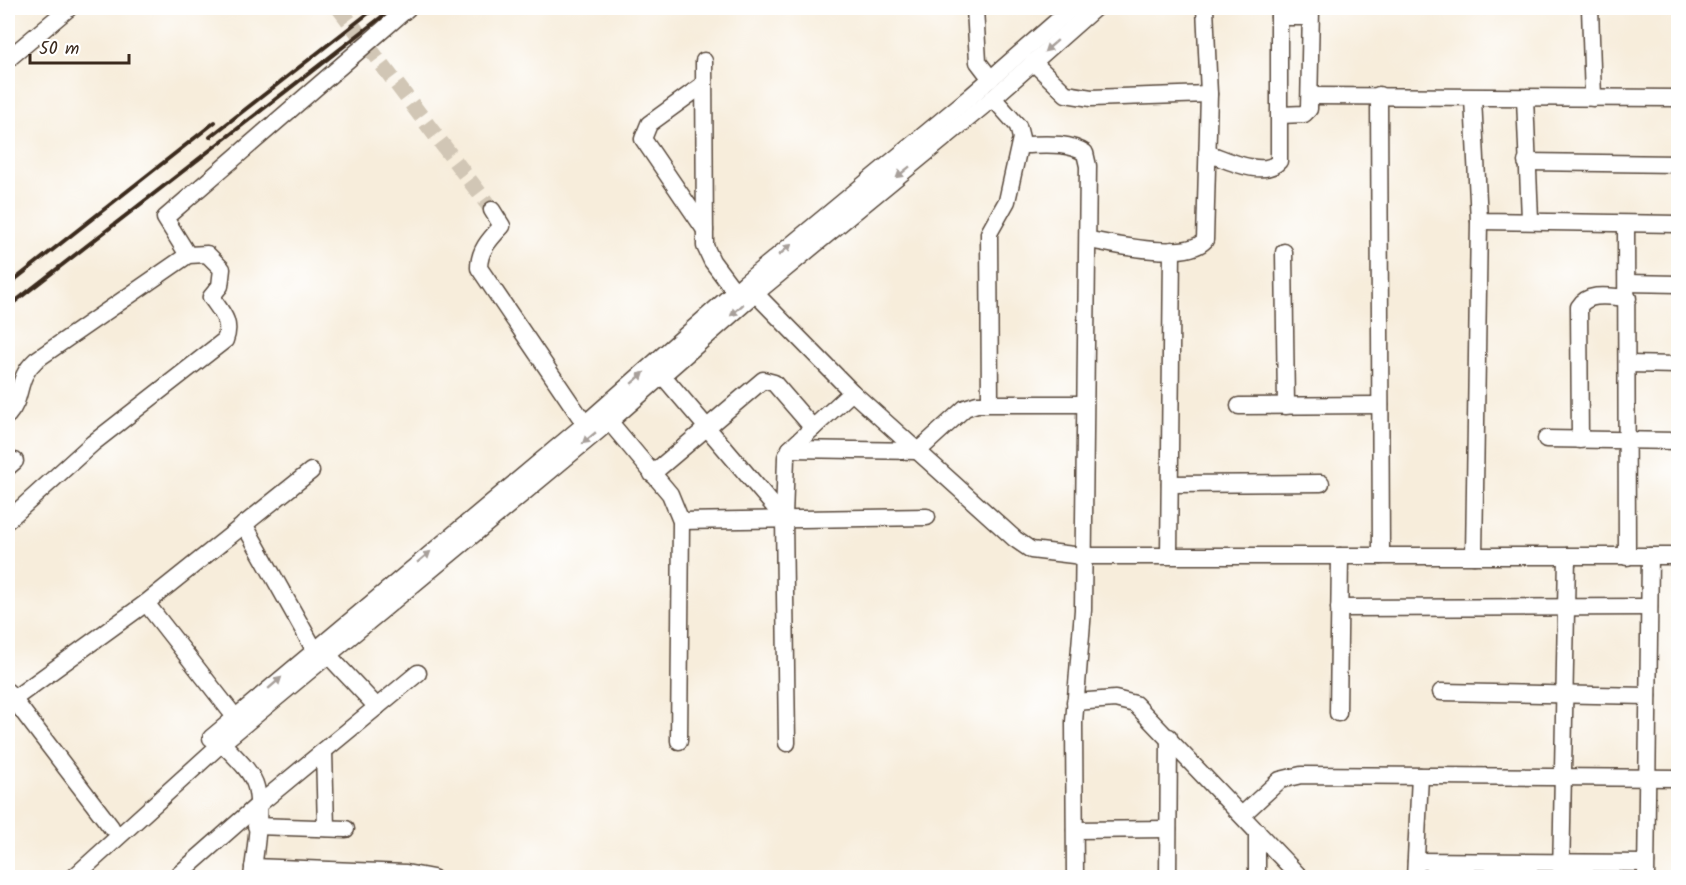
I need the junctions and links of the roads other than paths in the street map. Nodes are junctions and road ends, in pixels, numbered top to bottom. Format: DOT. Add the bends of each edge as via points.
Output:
graph roads {
  1 [pos="69,8"];
  2 [pos="408,8"];
  3 [pos="975,8"];
  4 [pos="1072,8"];
  5 [pos="1095,8"];
  6 [pos="1205,8"];
  7 [pos="1590,8"];
  8 [pos="1279,12"];
  9 [pos="1311,12"];
  10 [pos="8,59"];
  11 [pos="704,61"];
  12 [pos="1033,62"];
  13 [pos="990,79"];
  14 [pos="704,84"];
  15 [pos="1209,94"];
  16 [pos="1379,95"];
  17 [pos="1310,96"];
  18 [pos="993,98"];
  19 [pos="1473,98"];
  20 [pos="1525,98"];
  21 [pos="1593,98"];
  22 [pos="1678,98"];
  23 [pos="1280,115"];
  24 [pos="1020,145"];
  25 [pos="1207,153"];
  26 [pos="1526,162"];
  27 [pos="1678,164"];
  28 [pos="492,210"];
  29 [pos="1530,219"];
  30 [pos="1479,220"];
  31 [pos="1626,224"];
  32 [pos="1678,224"];
  33 [pos="705,230"];
  34 [pos="1090,240"];
  35 [pos="1172,250"];
  36 [pos="1284,252"];
  37 [pos="188,255"];
  38 [pos="1678,284"];
  39 [pos="746,290"];
  40 [pos="1628,290"];
  41 [pos="1628,364"];
  42 [pos="1678,365"];
  43 [pos="663,376"];
  44 [pos="852,392"];
  45 [pos="990,403"];
  46 [pos="1084,404"];
  47 [pos="1380,405"];
  48 [pos="1239,406"];
  49 [pos="1286,406"];
  50 [pos="8,415"];
  51 [pos="605,416"];
  52 [pos="585,424"];
  53 [pos="706,427"];
  54 [pos="813,428"];
  55 [pos="1546,439"];
  56 [pos="1580,440"];
  57 [pos="1678,441"];
  58 [pos="1628,442"];
  59 [pos="790,449"];
  60 [pos="918,451"];
  61 [pos="311,471"];
  62 [pos="652,474"];
  63 [pos="1321,483"];
  64 [pos="1170,484"];
  65 [pos="927,517"];
  66 [pos="784,518"];
  67 [pos="8,520"];
  68 [pos="681,521"];
  69 [pos="244,524"];
  70 [pos="1169,555"];
  71 [pos="1082,556"];
  72 [pos="1340,556"];
  73 [pos="1381,556"];
  74 [pos="1474,556"];
  75 [pos="1567,556"];
  76 [pos="1627,556"];
  77 [pos="1650,556"];
  78 [pos="1678,556"];
  79 [pos="146,603"];
  80 [pos="1567,607"];
  81 [pos="1649,607"];
  82 [pos="1339,608"];
  83 [pos="322,652"];
  84 [pos="418,673"];
  85 [pos="1441,692"];
  86 [pos="1566,695"];
  87 [pos="1648,696"];
  88 [pos="10,698"];
  89 [pos="1075,702"];
  90 [pos="377,707"];
  91 [pos="1338,713"];
  92 [pos="235,717"];
  93 [pos="1169,737"];
  94 [pos="679,741"];
  95 [pos="222,743"];
  96 [pos="787,743"];
  97 [pos="324,751"];
  98 [pos="178,774"];
  99 [pos="1420,776"];
  100 [pos="1563,777"];
  101 [pos="1646,778"];
  102 [pos="1678,778"];
  103 [pos="258,805"];
  104 [pos="1242,815"];
  105 [pos="256,826"];
  106 [pos="111,827"];
  107 [pos="326,828"];
  108 [pos="346,829"];
  109 [pos="1168,829"];
  110 [pos="1075,830"];
  111 [pos="1257,831"];
  112 [pos="1416,869"];
  113 [pos="1561,870"];
  114 [pos="1646,870"];
  115 [pos="253,872"];
  116 [pos="61,878"];
  117 [pos="73,878"];
  118 [pos="175,878"];
  119 [pos="433,878"];
  120 [pos="1075,878"];
  121 [pos="1168,878"];
  122 [pos="1257,878"];
  123 [pos="1300,878"];
  1 -- 10 [label="street"];
  2 -- 37 [label="street" via="165,218"];
  3 -- 13 [label="street" via="978,62"];
  4 -- 13 [label="street"];
  5 -- 12 [label="street, one-way"];
  6 -- 15 [label="street"];
  7 -- 21 [label="street"];
  8 -- 9 [label="street"];
  8 -- 23 [label="street"];
  9 -- 17 [label="street"];
  11 -- 14 [label="street"];
  12 -- 15 [label="street" via="1066,94 1074,96"];
  12 -- 18 [label="street"];
  39 -- 13 [label="street, one-way"];
  14 -- 33 [label="street"];
  14 -- 33 [label="street" via="649,124 643,139"];
  15 -- 25 [label="street"];
  16 -- 17 [label="street"];
  16 -- 19 [label="street"];
  16 -- 47 [label="street"];
  17 -- 23 [label="street" via="1308,112"];
  18 -- 24 [label="street" via="1018,126"];
  18 -- 39 [label="street, one-way"];
  19 -- 20 [label="street"];
  19 -- 30 [label="street"];
  20 -- 21 [label="street"];
  20 -- 26 [label="street"];
  21 -- 22 [label="street"];
  23 -- 25 [label="street" via="1280,153 1270,168 1252,167"];
  24 -- 34 [label="street" via="1057,144 1085,153"];
  24 -- 45 [label="street" via="1007,201 989,232"];
  25 -- 35 [label="street" via="1205,240 1196,248"];
  26 -- 27 [label="street"];
  26 -- 29 [label="street"];
  28 -- 52 [label="street" via="502,226 486,243 479,268"];
  29 -- 30 [label="street"];
  29 -- 31 [label="street"];
  30 -- 74 [label="street"];
  31 -- 32 [label="street"];
  31 -- 40 [label="street"];
  33 -- 39 [label="street" via="705,246 712,261"];
  34 -- 35 [label="street" via="1138,249"];
  34 -- 46 [label="street"];
  35 -- 64 [label="street"];
  36 -- 49 [label="street"];
  37 -- 50 [label="street" via="36,360 23,373"];
  37 -- 67 [label="street" via="207,254 222,269 220,286 211,297 227,319 225,340 93,443"];
  38 -- 40 [label="street"];
  39 -- 43 [label="street, one-way"];
  39 -- 44 [label="street"];
  51 -- 39 [label="street, one-way"];
  40 -- 41 [label="street"];
  40 -- 56 [label="street" via="1590,297 1579,307"];
  41 -- 42 [label="street"];
  41 -- 58 [label="street"];
  43 -- 51 [label="street"];
  43 -- 53 [label="street"];
  44 -- 54 [label="street"];
  44 -- 60 [label="street"];
  45 -- 46 [label="street"];
  45 -- 60 [label="street" via="965,408"];
  46 -- 71 [label="street"];
  47 -- 49 [label="street"];
  47 -- 73 [label="street"];
  48 -- 49 [label="street"];
  51 -- 52 [label="street"];
  51 -- 62 [label="street"];
  51 -- 83 [label="street, one-way"];
  83 -- 52 [label="street, one-way"];
  53 -- 54 [label="street" via="759,383 769,380"];
  53 -- 62 [label="street"];
  53 -- 66 [label="street"];
  54 -- 59 [label="street"];
  55 -- 56 [label="street"];
  56 -- 58 [label="street"];
  57 -- 58 [label="street"];
  58 -- 76 [label="street"];
  59 -- 60 [label="street"];
  59 -- 66 [label="street" via="784,466"];
  60 -- 71 [label="street" via="1030,550"];
  61 -- 69 [label="street"];
  62 -- 68 [label="street" via="670,494"];
  63 -- 64 [label="street"];
  64 -- 70 [label="street"];
  65 -- 66 [label="street"];
  66 -- 68 [label="street"];
  66 -- 96 [label="street"];
  68 -- 94 [label="street"];
  69 -- 79 [label="street"];
  69 -- 83 [label="street"];
  70 -- 71 [label="street"];
  70 -- 72 [label="street"];
  71 -- 89 [label="street" via="1083,610"];
  72 -- 73 [label="street"];
  72 -- 82 [label="street"];
  73 -- 74 [label="street"];
  74 -- 75 [label="street"];
  75 -- 76 [label="street"];
  75 -- 80 [label="street"];
  76 -- 77 [label="street"];
  77 -- 78 [label="street"];
  77 -- 81 [label="street"];
  79 -- 88 [label="street"];
  79 -- 92 [label="street"];
  80 -- 81 [label="street"];
  80 -- 82 [label="street"];
  80 -- 86 [label="street"];
  81 -- 87 [label="street"];
  82 -- 91 [label="street"];
  83 -- 90 [label="street"];
  92 -- 83 [label="street, one-way"];
  83 -- 95 [label="street"];
  84 -- 90 [label="street"];
  85 -- 86 [label="street"];
  86 -- 87 [label="street"];
  86 -- 100 [label="street"];
  87 -- 101 [label="street"];
  88 -- 106 [label="street"];
  89 -- 93 [label="street" via="1126,700 1147,713"];
  89 -- 110 [label="street"];
  90 -- 97 [label="street"];
  92 -- 98 [label="street"];
  93 -- 104 [label="street"];
  93 -- 109 [label="street"];
  95 -- 98 [label="street"];
  95 -- 103 [label="street" via="250,776"];
  97 -- 103 [label="street"];
  97 -- 107 [label="street"];
  98 -- 106 [label="street"];
  98 -- 117 [label="street"];
  99 -- 100 [label="street"];
  99 -- 104 [label="street" via="1288,776"];
  99 -- 112 [label="street"];
  100 -- 101 [label="street"];
  100 -- 113 [label="street"];
  101 -- 102 [label="street"];
  101 -- 114 [label="street"];
  103 -- 105 [label="street"];
  103 -- 118 [label="street"];
  104 -- 111 [label="street"];
  105 -- 107 [label="street"];
  105 -- 115 [label="street"];
  106 -- 116 [label="street"];
  107 -- 108 [label="street"];
  109 -- 110 [label="street"];
  109 -- 121 [label="street"];
  110 -- 120 [label="street"];
  111 -- 122 [label="street"];
  111 -- 123 [label="street"];
  112 -- 113 [label="street"];
  113 -- 114 [label="street"];
  115 -- 119 [label="street" via="406,873"];
}
